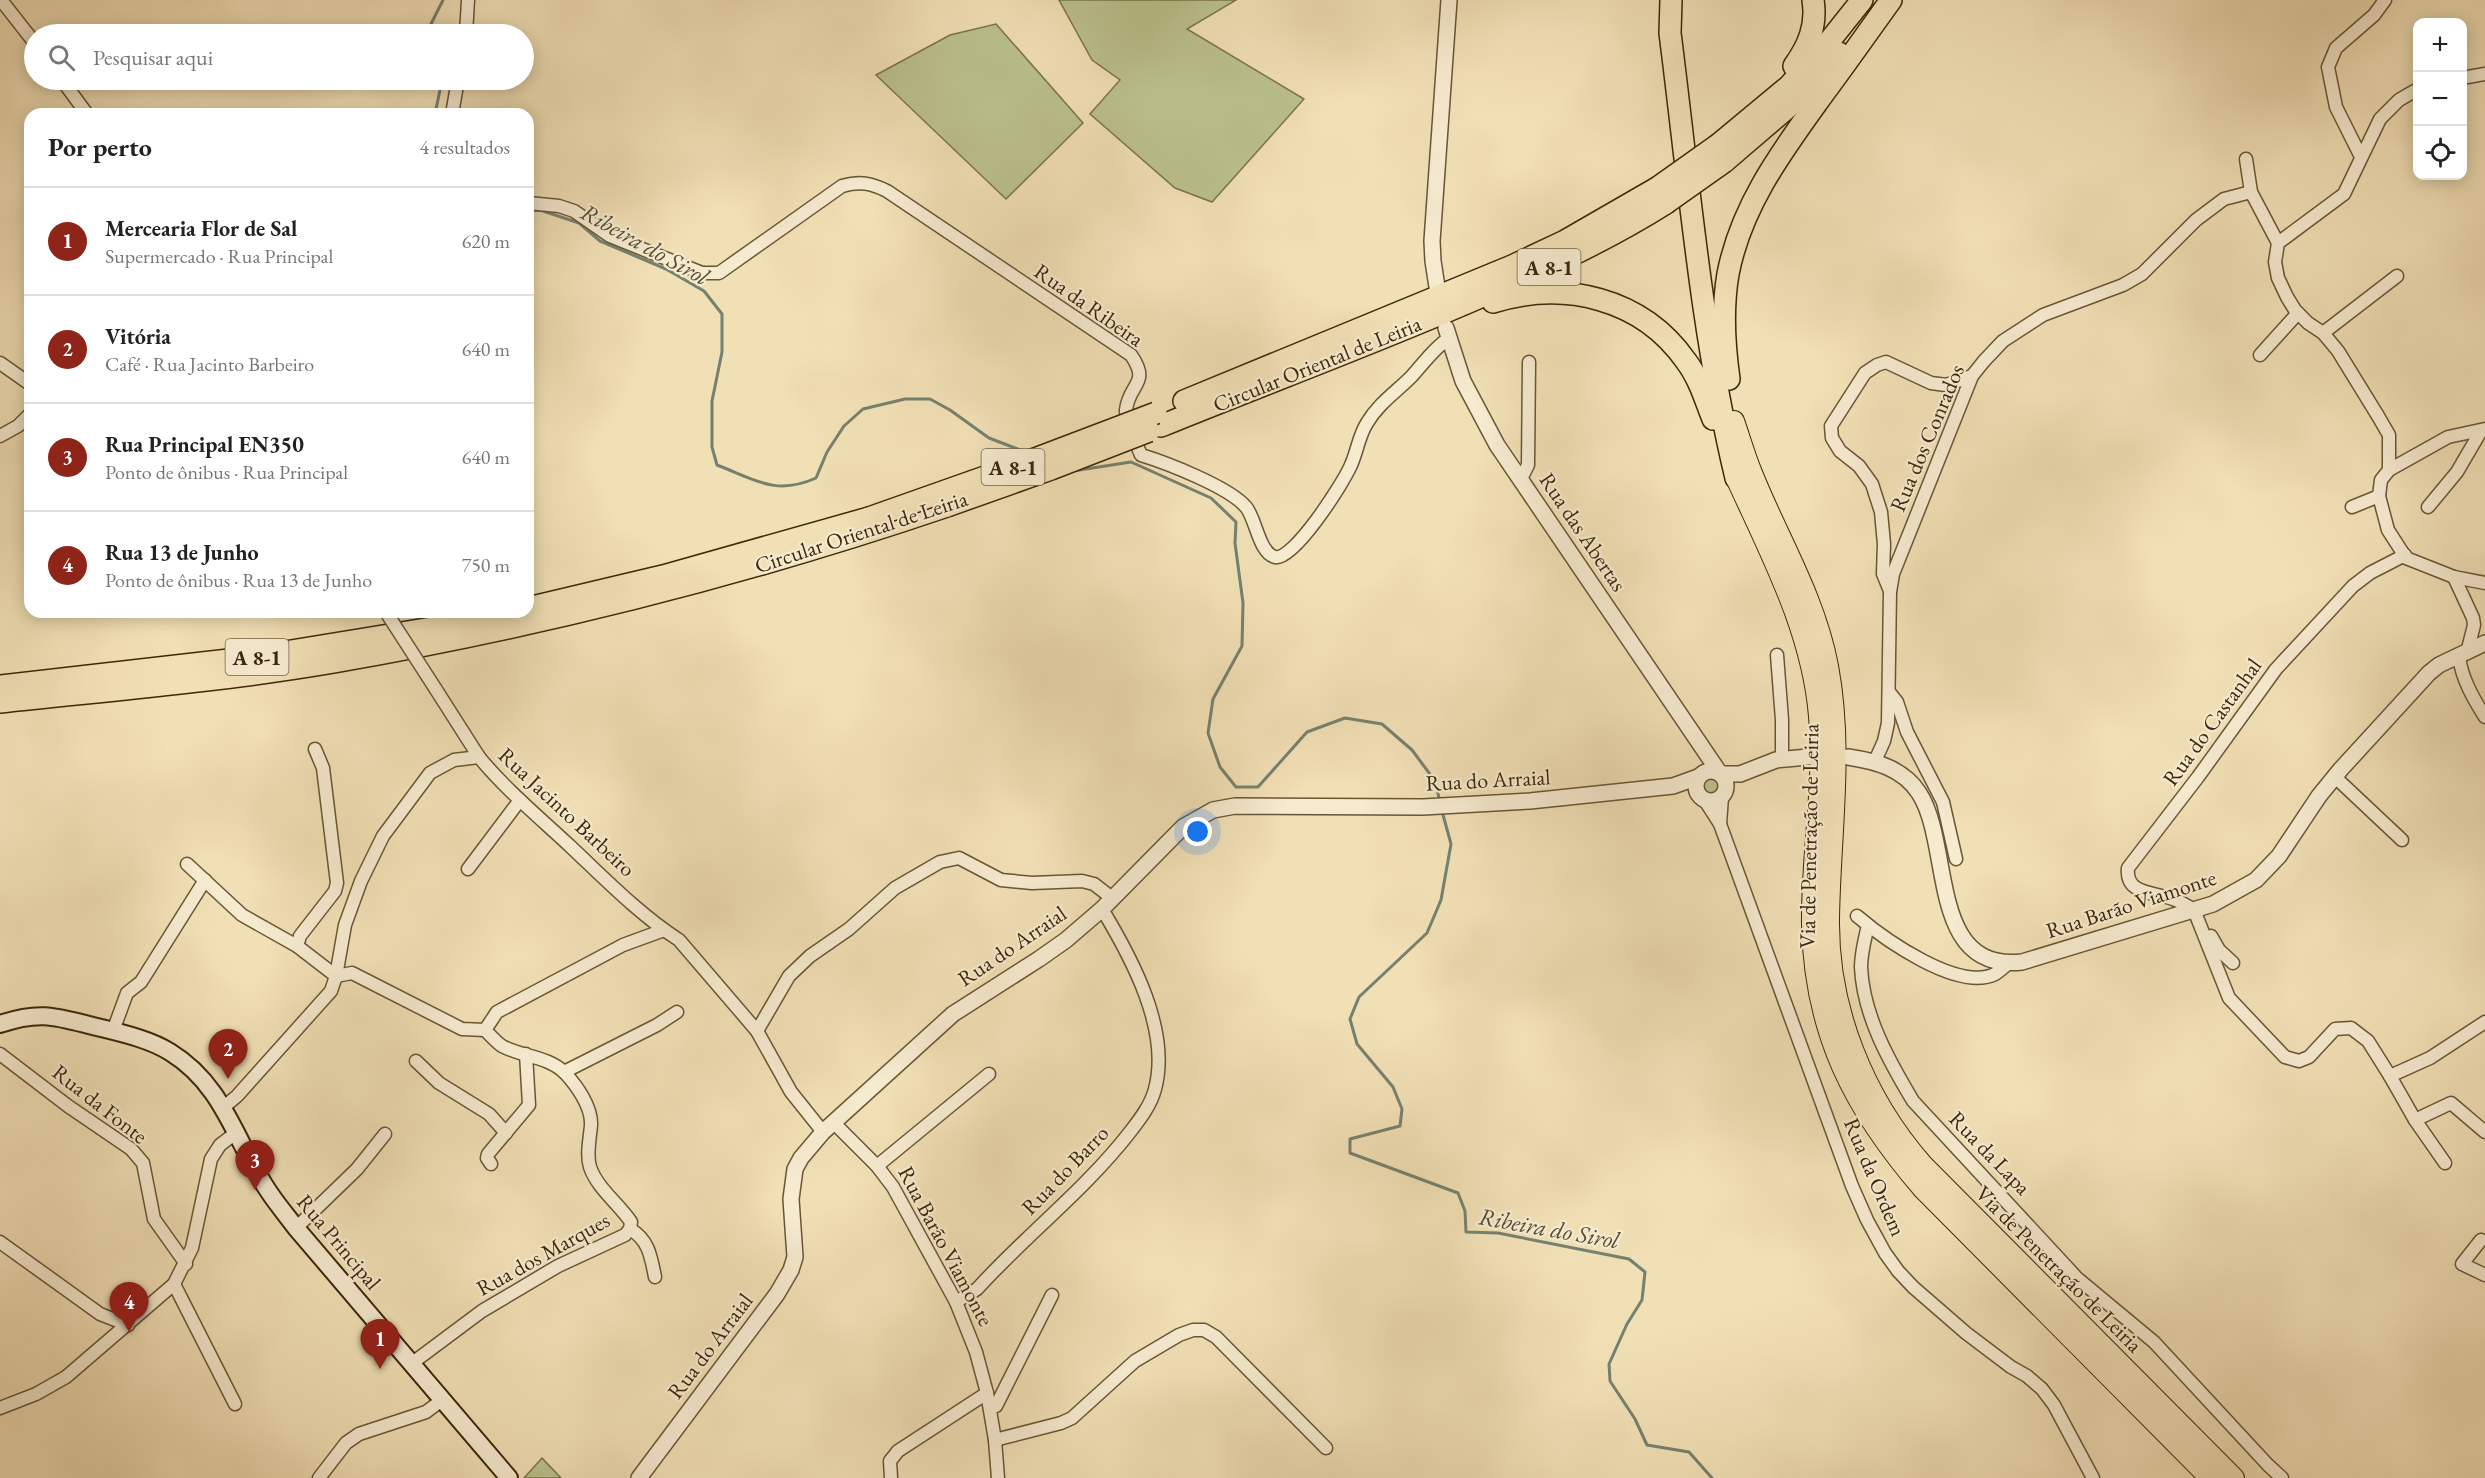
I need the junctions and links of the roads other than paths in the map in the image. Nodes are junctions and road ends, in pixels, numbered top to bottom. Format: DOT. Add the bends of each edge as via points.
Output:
graph roads {
  1 [pos="1,0"];
  2 [pos="468,0"];
  3 [pos="1449,0"];
  4 [pos="1671,0"];
  5 [pos="1686,0"];
  6 [pos="1813,0"];
  7 [pos="1862,0"];
  8 [pos="1880,0"];
  9 [pos="1891,0"];
  10 [pos="2385,0"];
  11 [pos="467,24"];
  12 [pos="24,29"];
  13 [pos="2485,74"];
  14 [pos="2467,77"];
  15 [pos="69,90"];
  16 [pos="456,90"];
  17 [pos="2413,92"];
  18 [pos="83,108"];
  19 [pos="453,108"];
  20 [pos="1745,123"];
  21 [pos="2349,131"];
  22 [pos="2371,137"];
  23 [pos="1721,153"];
  24 [pos="2361,157"];
  25 [pos="2246,159"];
  26 [pos="2251,192"];
  27 [pos="1662,195"];
  28 [pos="534,204"];
  29 [pos="2278,243"];
  30 [pos="2397,276"];
  31 [pos="1437,287"];
  32 [pos="2298,312"];
  33 [pos="1426,320"];
  34 [pos="1447,333"];
  35 [pos="2323,333"];
  36 [pos="2259,355"];
  37 [pos="1529,362"];
  38 [pos="0,363"];
  39 [pos="1972,376"];
  40 [pos="24,380"];
  41 [pos="1158,419"];
  42 [pos="24,420"];
  43 [pos="1734,421"];
  44 [pos="2483,430"];
  45 [pos="0,436"];
  46 [pos="2389,470"];
  47 [pos="1736,478"];
  48 [pos="1521,479"];
  49 [pos="2379,496"];
  50 [pos="2352,507"];
  51 [pos="2427,507"];
  52 [pos="870,525"];
  53 [pos="2405,555"];
  54 [pos="2454,577"];
  55 [pos="2485,583"];
  56 [pos="1890,592"];
  57 [pos="534,607"];
  58 [pos="390,618"];
  59 [pos="482,618"];
  60 [pos="2485,643"];
  61 [pos="1777,655"];
  62 [pos="2463,655"];
  63 [pos="0,686"];
  64 [pos="1889,692"];
  65 [pos="0,702"];
  66 [pos="2485,717"];
  67 [pos="315,749"];
  68 [pos="479,757"];
  69 [pos="1808,757"];
  70 [pos="1848,757"];
  71 [pos="1782,759"];
  72 [pos="1875,761"];
  73 [pos="2335,777"];
  74 [pos="1715,780"];
  75 [pos="1673,786"];
  76 [pos="1702,798"];
  77 [pos="520,800"];
  78 [pos="1720,824"];
  79 [pos="2402,840"];
  80 [pos="1956,859"];
  81 [pos="187,864"];
  82 [pos="468,869"];
  83 [pos="205,880"];
  84 [pos="1107,903"];
  85 [pos="2194,910"];
  86 [pos="1857,916"];
  87 [pos="1868,925"];
  88 [pos="2202,926"];
  89 [pos="664,930"];
  90 [pos="297,946"];
  91 [pos="2009,963"];
  92 [pos="2233,963"];
  93 [pos="336,976"];
  94 [pos="677,1012"];
  95 [pos="2485,1022"];
  96 [pos="0,1024"];
  97 [pos="485,1030"];
  98 [pos="113,1031"];
  99 [pos="758,1031"];
  100 [pos="0,1054"];
  101 [pos="526,1054"];
  102 [pos="416,1061"];
  103 [pos="564,1072"];
  104 [pos="988,1074"];
  105 [pos="2390,1076"];
  106 [pos="224,1107"];
  107 [pos="2415,1120"];
  108 [pos="829,1128"];
  109 [pos="237,1132"];
  110 [pos="2485,1132"];
  111 [pos="506,1133"];
  112 [pos="385,1134"];
  113 [pos="2445,1163"];
  114 [pos="490,1164"];
  115 [pos="877,1166"];
  116 [pos="296,1228"];
  117 [pos="630,1229"];
  118 [pos="2481,1240"];
  119 [pos="0,1242"];
  120 [pos="186,1264"];
  121 [pos="2485,1275"];
  122 [pos="655,1277"];
  123 [pos="174,1284"];
  124 [pos="1052,1295"];
  125 [pos="956,1302"];
  126 [pos="128,1325"];
  127 [pos="411,1364"];
  128 [pos="987,1393"];
  129 [pos="442,1400"];
  130 [pos="235,1404"];
  131 [pos="0,1408"];
  132 [pos="990,1408"];
  133 [pos="995,1440"];
  134 [pos="1326,1448"];
  135 [pos="319,1478"];
  136 [pos="509,1478"];
  137 [pos="639,1478"];
  138 [pos="891,1478"];
  139 [pos="998,1478"];
  140 [pos="2093,1478"];
  141 [pos="2210,1478"];
  142 [pos="2234,1478"];
  143 [pos="2282,1478"];
  1 -- 12 [label="street"];
  2 -- 11 [label="street"];
  3 -- 31 [label="street" via="1432,241"];
  4 -- 47 [label="highway" via="1670,33 1697,253 1722,417"];
  5 -- 43 [label="highway" via="1682,27 1693,133 1726,397"];
  6 -- 20 [label="highway" via="1814,26 1804,52"];
  7 -- 20 [label="highway, Circular Oriental de Leiria / A 8-1" via="1789,86"];
  8 -- 23 [label="highway, Circular Oriental de Leiria / A 8-1" via="1840,51 1767,126"];
  9 -- 43 [label="highway" via="1784,148 1741,229 1728,275 1724,321"];
  10 -- 21 [label="street" via="2330,58 2332,94"];
  13 -- 14 [label="street"];
  15 -- 18 [label="street"];
  16 -- 19 [label="street"];
  17 -- 22 [label="street" via="2380,119"];
  20 -- 23 [label="highway, Circular Oriental de Leiria / A 8-1"];
  21 -- 22 [label="street"];
  21 -- 24 [label="street"];
  22 -- 24 [label="street"];
  23 -- 27 [label="highway, Circular Oriental de Leiria / A 8-1, bridge"];
  24 -- 29 [label="street" via="2344,194"];
  25 -- 26 [label="street"];
  26 -- 29 [label="street"];
  26 -- 39 [label="street, Rua dos Conrados" via="2224,199 2196,220 2142,274 2025,325 2003,341"];
  27 -- 33 [label="highway, Circular Oriental de Leiria / A 8-1" via="1632,224 1566,259"];
  27 -- 41 [label="highway, Circular Oriental de Leiria / A 8-1" via="1512,266"];
  28 -- 34 [label="street, Rua da Ribeira" via="574,211 610,236 702,273 719,273 842,186 870,183 887,191 1131,355 1140,378 1126,412 1141,455 1237,499 1247,509 1264,550 1279,558 1301,539 1334,497 1351,467 1366,424"];
  29 -- 32 [label="street" via="2278,278"];
  30 -- 35 [label="street"];
  32 -- 35 [label="street"];
  32 -- 36 [label="street"];
  33 -- 41 [label="highway, Circular Oriental de Leiria / A 8-1"];
  33 -- 47 [label="highway" via="1448,318 1508,298 1542,292 1587,296 1620,306 1652,325 1686,360"];
  34 -- 48 [label="street, Rua das Abertas" via="1473,403"];
  35 -- 46 [label="street" via="2389,435"];
  37 -- 48 [label="street" via="1528,465"];
  38 -- 40 [label="street"];
  39 -- 56 [label="street, Rua dos Conrados" via="1893,574"];
  39 -- 56 [label="street" via="1946,385 1931,383 1886,362 1877,365 1865,373 1831,426 1832,438 1840,451 1859,466 1872,484 1881,512 1883,574"];
  41 -- 52 [label="highway, Circular Oriental de Leiria / A 8-1, bridge" via="1019,465"];
  42 -- 45 [label="street"];
  43 -- 142 [label="highway, Via de Penetração de Leiria" via="1751,472 1815,613 1828,664 1837,765 1829,921 1832,968 1847,1034 1868,1083 1898,1135 1923,1165"];
  44 -- 46 [label="street" via="2448,437"];
  44 -- 51 [label="street" via="2457,472"];
  46 -- 49 [label="street" via="2380,480"];
  47 -- 141 [label="highway, Via de Penetração de Leiria" via="1802,629 1815,687 1820,749 1812,924 1819,994 1831,1042 1845,1075 1884,1142 1923,1189"];
  48 -- 74 [label="street, Rua das Abertas" via="1704,750"];
  49 -- 50 [label="street"];
  49 -- 53 [label="street" via="2388,530"];
  52 -- 57 [label="highway, Circular Oriental de Leiria / A 8-1"];
  52 -- 65 [label="highway, Circular Oriental de Leiria / A 8-1" via="717,578 435,644 196,681"];
  53 -- 54 [label="street"];
  53 -- 85 [label="street, Rua do Castanhal" via="2353,585 2284,660 2128,868 2127,876 2135,889 2175,899"];
  54 -- 55 [label="street"];
  54 -- 62 [label="street" via="2474,625"];
  56 -- 64 [label="street, Rua dos Conrados"];
  58 -- 68 [label="street, bridge"];
  59 -- 63 [label="highway, A 8-1" via="255,657"];
  60 -- 62 [label="street, Rua Barão Viamonte"];
  61 -- 71 [label="street"];
  62 -- 66 [label="street" via="2460,668"];
  62 -- 73 [label="street, Rua Barão Viamonte" via="2429,673"];
  64 -- 72 [label="street, Rua dos Conrados" via="1888,723"];
  64 -- 80 [label="street" via="1943,802"];
  67 -- 90 [label="street" via="322,768 337,883"];
  68 -- 77 [label="street, Rua Jacinto Barbeiro"];
  68 -- 93 [label="street, Rua Jacinto Barbeiro" via="454,760 430,773 383,836 345,925"];
  69 -- 71 [label="street"];
  70 -- 72 [label="street, Rua Barão Viamonte"];
  71 -- 74 [label="street"];
  72 -- 91 [label="street, Rua Barão Viamonte" via="1904,777 1923,799 1961,936 1986,958"];
  73 -- 79 [label="street"];
  73 -- 85 [label="street, Rua Barão Viamonte" via="2263,874 2227,897"];
  74 -- 75 [label="street, Rua do Arraial"];
  74 -- 76 [label="street, Rua das Abertas" via="1696,788"];
  74 -- 76 [label="street" via="1713,801"];
  74 -- 78 [label="street, Rua da Ordem"];
  75 -- 76 [label="street, Rua do Arraial"];
  75 -- 84 [label="street, Rua do Arraial" via="1449,806 1219,808 1183,827"];
  76 -- 78 [label="street, Rua da Ordem"];
  77 -- 82 [label="street"];
  77 -- 89 [label="street, Rua Jacinto Barbeiro"];
  78 -- 140 [label="street, Rua da Ordem" via="1852,1186 1885,1253 1913,1287 1966,1333 2042,1389"];
  81 -- 83 [label="street"];
  83 -- 90 [label="street" via="242,915"];
  83 -- 98 [label="street" via="141,982 127,993"];
  84 -- 99 [label="street" via="1094,884 1082,881 1001,880 959,858 940,862 895,888 849,930 810,956 789,976"];
  84 -- 108 [label="street, Rua do Arraial" via="1051,952 953,1014"];
  84 -- 125 [label="street, Rua do Barro" via="1153,1018 1158,1070 1155,1090 1143,1114 1107,1162 977,1289"];
  85 -- 88 [label="street"];
  85 -- 91 [label="street, Rua Barão Viamonte" via="2047,956"];
  86 -- 87 [label="street"];
  87 -- 91 [label="street" via="1906,953 1951,972 1987,976"];
  87 -- 143 [label="street, Rua da Lapa" via="1862,967 1866,999 1895,1072 1913,1101 2077,1278 2154,1342"];
  88 -- 92 [label="street"];
  88 -- 105 [label="street" via="2229,998 2285,1057 2300,1061 2309,1057 2335,1029 2351,1028 2368,1041"];
  89 -- 97 [label="street" via="623,945 497,1012"];
  89 -- 99 [label="street, Rua Jacinto Barbeiro" via="680,940"];
  90 -- 93 [label="street"];
  93 -- 97 [label="street" via="352,973 462,1029"];
  93 -- 106 [label="street, Rua Jacinto Barbeiro" via="331,992"];
  94 -- 103 [label="street"];
  95 -- 105 [label="street" via="2430,1058"];
  96 -- 98 [label="main road, Rua Principal" via="24,1016 46,1015"];
  97 -- 101 [label="street, Rua dos Marques" via="501,1045"];
  98 -- 106 [label="main road, Rua Principal" via="170,1052 207,1084"];
  99 -- 108 [label="street, Rua Jacinto Barbeiro" via="791,1092"];
  100 -- 120 [label="street, Rua da Fonte" via="131,1149 142,1163 154,1219"];
  101 -- 103 [label="street, Rua dos Marques"];
  101 -- 111 [label="street" via="529,1105"];
  102 -- 111 [label="street" via="439,1083 489,1114"];
  103 -- 117 [label="street, Rua dos Marques" via="587,1106 591,1122 590,1166 631,1222"];
  104 -- 115 [label="street"];
  105 -- 107 [label="street"];
  106 -- 109 [label="main road, Rua Principal"];
  107 -- 110 [label="street" via="2451,1103"];
  107 -- 113 [label="street"];
  108 -- 115 [label="street, Rua Barão Viamonte"];
  108 -- 137 [label="street, Rua do Arraial" via="795,1169 791,1214 795,1252 786,1279"];
  109 -- 116 [label="main road, Rua Principal" via="268,1191"];
  109 -- 120 [label="street" via="220,1145 211,1159"];
  111 -- 114 [label="street" via="488,1154"];
  112 -- 116 [label="street" via="357,1169"];
  115 -- 125 [label="street, Rua Barão Viamonte" via="893,1187"];
  116 -- 127 [label="main road, Rua Principal"];
  117 -- 122 [label="street" via="646,1244"];
  117 -- 127 [label="street, Rua dos Marques" via="482,1311"];
  118 -- 121 [label="street" via="2462,1264"];
  119 -- 126 [label="street" via="100,1314"];
  120 -- 123 [label="street"];
  123 -- 126 [label="street"];
  123 -- 130 [label="street"];
  124 -- 132 [label="street" via="996,1406"];
  125 -- 128 [label="street, Rua Barão Viamonte"];
  126 -- 131 [label="street" via="66,1377"];
  127 -- 129 [label="main road, Rua Principal"];
  128 -- 132 [label="street, Rua Barão Viamonte"];
  128 -- 138 [label="street" via="898,1451 890,1461"];
  129 -- 135 [label="street" via="426,1412 359,1434 346,1443"];
  129 -- 136 [label="main road, Rua Principal"];
  132 -- 133 [label="street, Rua Barão Viamonte"];
  133 -- 134 [label="street" via="1072,1418 1135,1361 1179,1335 1204,1330 1216,1337"];
  133 -- 139 [label="street, Rua Barão Viamonte"];
}
